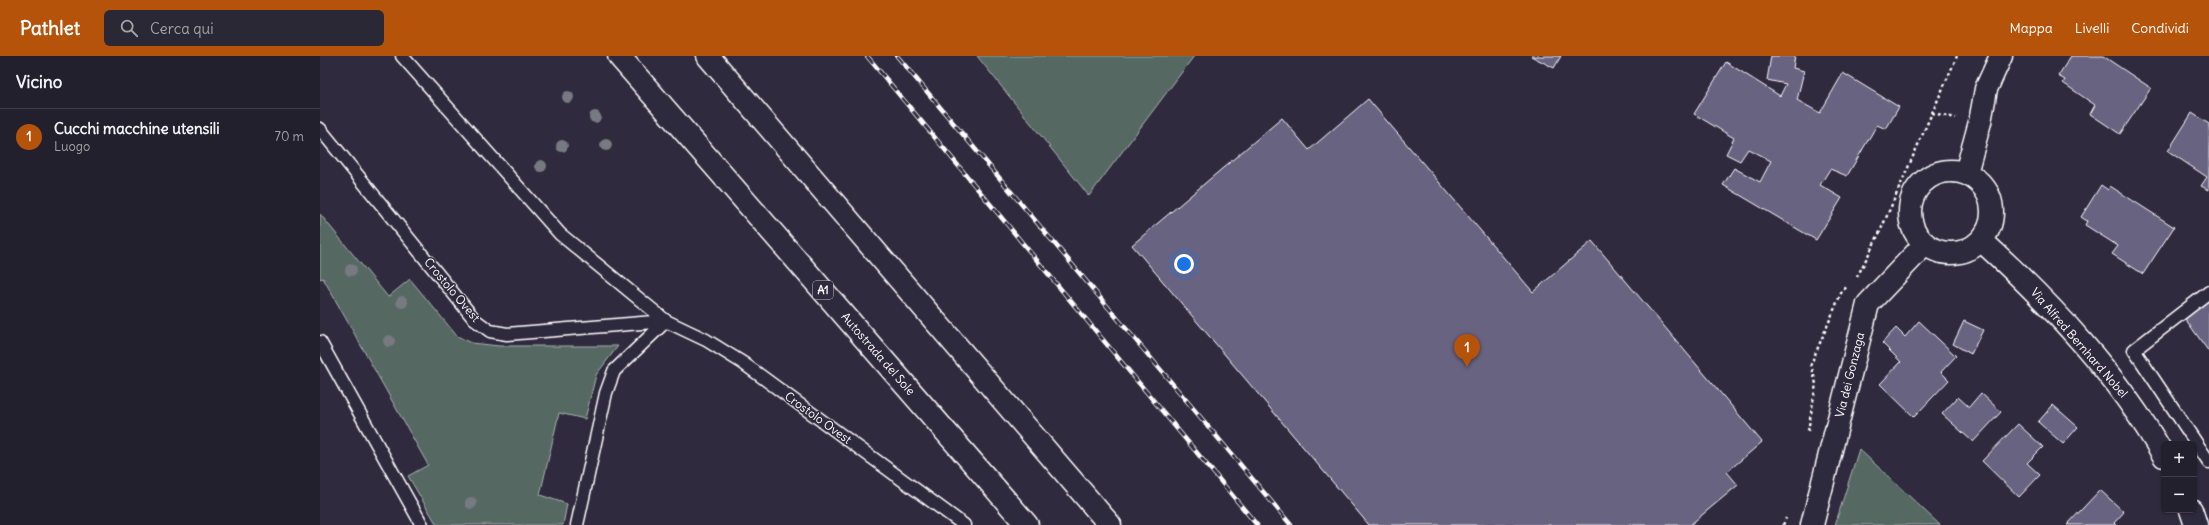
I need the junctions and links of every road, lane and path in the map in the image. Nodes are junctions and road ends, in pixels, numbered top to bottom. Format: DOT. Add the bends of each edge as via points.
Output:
graph roads {
  1 [pos="402,56"];
  2 [pos="619,56"];
  3 [pos="708,56"];
  4 [pos="1957,56"];
  5 [pos="2001,56"];
  6 [pos="1932,113"];
  7 [pos="320,129"];
  8 [pos="1966,173"];
  9 [pos="1982,241"];
  10 [pos="1925,244"];
  11 [pos="2209,292"];
  12 [pos="666,321"];
  13 [pos="320,342"];
  14 [pos="2161,451"];
  15 [pos="2209,462"];
  16 [pos="2192,513"];
  17 [pos="422,525"];
  18 [pos="577,525"];
  19 [pos="964,525"];
  20 [pos="1027,525"];
  21 [pos="1110,525"];
  22 [pos="1812,525"];
  23 [pos="2196,525"];
  1 -- 12 [label="lane" via="560,234"];
  2 -- 20 [label="main road, Autostrada del Sole / A1"];
  3 -- 21 [label="main road"];
  4 -- 6 [label="path"];
  5 -- 8 [label="main road" via="1986,89"];
  7 -- 12 [label="lane, Crostolo Ovest" via="475,320 490,331 507,334"];
  8 -- 9 [label="main road" via="1986,190 1992,203 1989,229"];
  8 -- 10 [label="main road" via="1950,171 1933,175 1920,185 1914,194 1909,216 1914,231"];
  9 -- 10 [label="main road" via="1960,253 1948,254 1936,251"];
  9 -- 14 [label="main road, Via Alfred Bernhard Nobel" via="2018,274 2092,354 2125,395"];
  10 -- 22 [label="main road, Via dei Gonzaga" via="1868,304"];
  11 -- 15 [label="lane" via="2134,350"];
  12 -- 18 [label="lane" via="614,370 606,394"];
  12 -- 19 [label="lane, Crostolo Ovest" via="706,340 743,362"];
  13 -- 17 [label="lane"];
  16 -- 23 [label="main road"];
}
